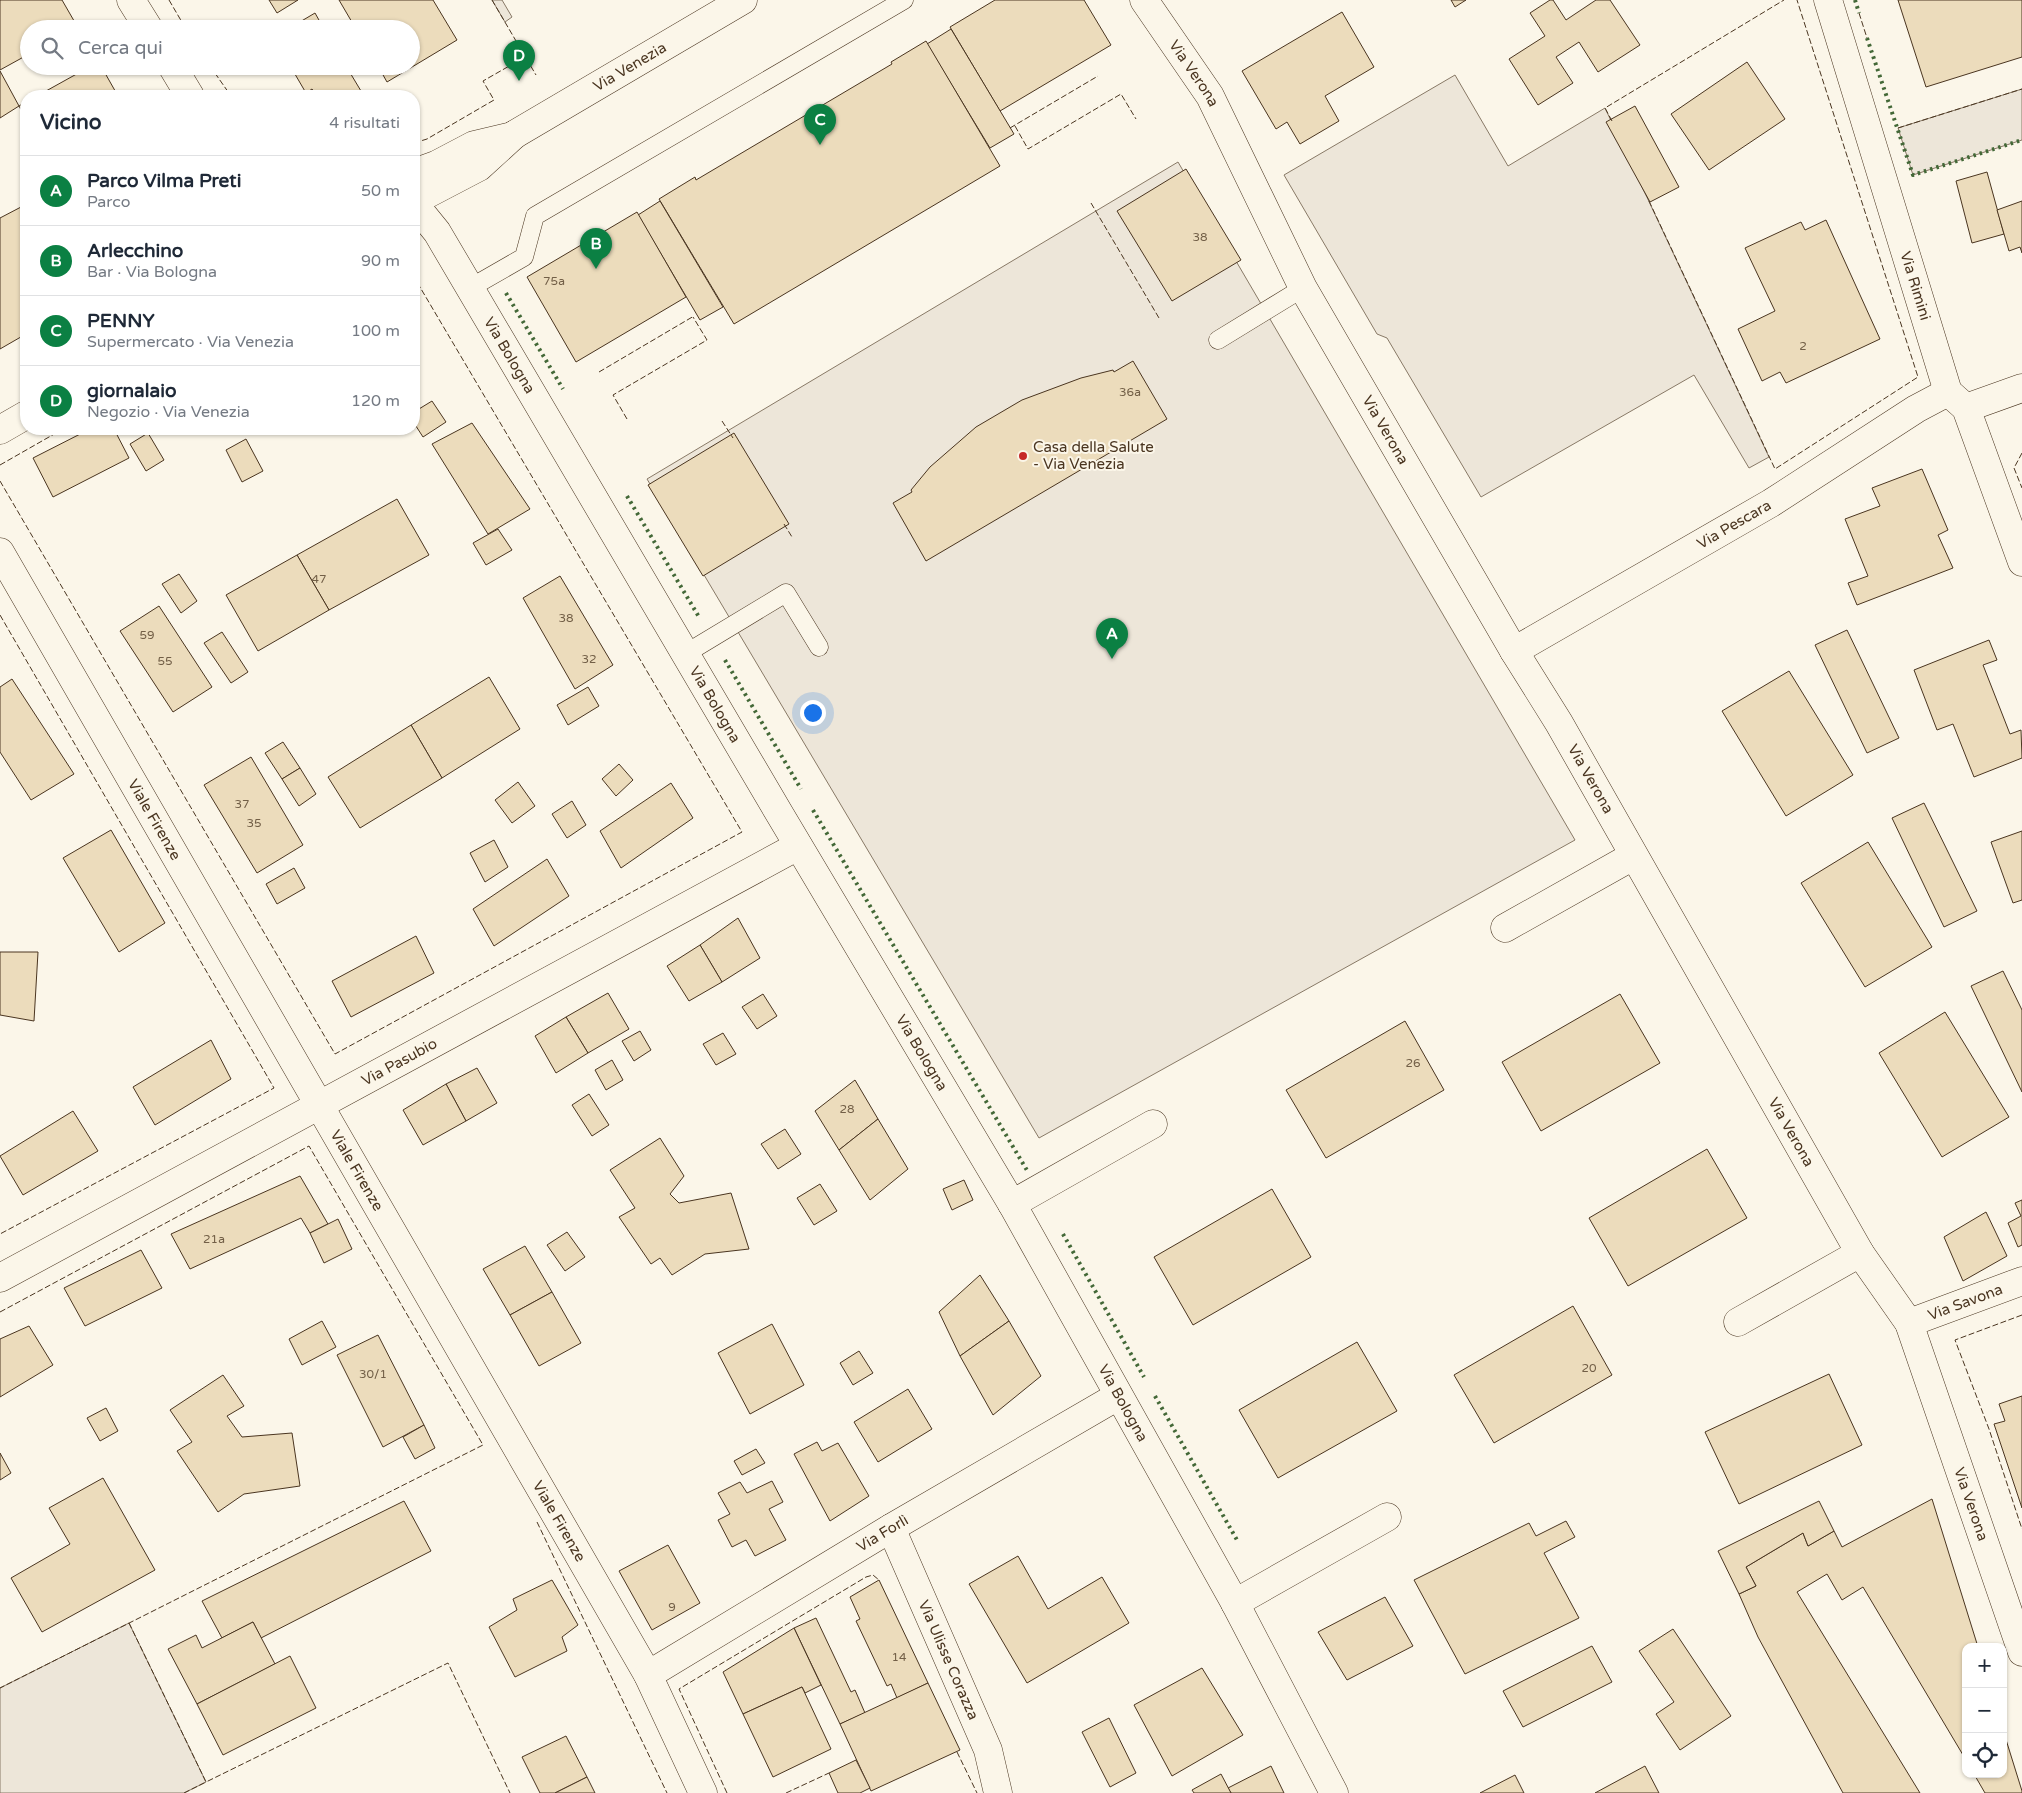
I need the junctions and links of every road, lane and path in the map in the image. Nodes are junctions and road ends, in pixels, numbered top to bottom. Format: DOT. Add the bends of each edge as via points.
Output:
graph roads {
  1 [pos="131,0"];
  2 [pos="743,0"];
  3 [pos="904,0"];
  4 [pos="1144,0"];
  5 [pos="1828,0"];
  6 [pos="143,20"];
  7 [pos="177,75"];
  8 [pos="186,90"];
  9 [pos="517,132"];
  10 [pos="420,171"];
  11 [pos="420,198"];
  12 [pos="420,215"];
  13 [pos="470,288"];
  14 [pos="1304,288"];
  15 [pos="1218,340"];
  16 [pos="2022,388"];
  17 [pos="1957,400"];
  18 [pos="20,418"];
  19 [pos="0,430"];
  20 [pos="0,552"];
  21 [pos="2022,562"];
  22 [pos="819,647"];
  23 [pos="1514,650"];
  24 [pos="685,654"];
  25 [pos="798,846"];
  26 [pos="1633,856"];
  27 [pos="1505,928"];
  28 [pos="320,1104"];
  29 [pos="1153,1124"];
  30 [pos="1012,1204"];
  31 [pos="1860,1253"];
  32 [pos="0,1278"];
  33 [pos="2022,1282"];
  34 [pos="1738,1322"];
  35 [pos="1909,1323"];
  36 [pos="1118,1396"];
  37 [pos="1387,1517"];
  38 [pos="892,1528"];
  39 [pos="1235,1603"];
  40 [pos="2022,1652"];
  41 [pos="648,1675"];
  42 [pos="703,1793"];
  43 [pos="998,1793"];
  44 [pos="1334,1793"];
  1 -- 6 [label="street"];
  2 -- 9 [label="street, Via Venezia"];
  3 -- 13 [label="lane" via="535,216 524,257"];
  4 -- 14 [label="street, Via Verona" via="1210,96"];
  5 -- 17 [label="street, Via Rimini"];
  7 -- 8 [label="street"];
  9 -- 10 [label="street, Via Venezia" via="474,145"];
  9 -- 11 [label="street, Via Venezia" via="479,167"];
  12 -- 13 [label="street, Via Bologna" via="431,223"];
  13 -- 24 [label="street, Via Bologna"];
  14 -- 15 [label="lane"];
  14 -- 23 [label="street, Via Verona"];
  16 -- 17 [label="street, Via Pescara"];
  17 -- 21 [label="street, Via Rimini"];
  17 -- 23 [label="street, Via Pescara" via="1916,409 1771,503"];
  18 -- 19 [label="street"];
  20 -- 28 [label="street, Viale Firenze"];
  22 -- 24 [label="lane" via="786,593"];
  23 -- 26 [label="street, Via Verona"];
  24 -- 25 [label="street, Via Bologna"];
  25 -- 28 [label="street, Via Pasubio"];
  25 -- 30 [label="street, Via Bologna"];
  26 -- 27 [label="street"];
  26 -- 31 [label="street, Via Verona"];
  28 -- 32 [label="street, Via Pasubio"];
  28 -- 41 [label="street, Viale Firenze"];
  29 -- 30 [label="street"];
  30 -- 36 [label="street, Via Bologna"];
  31 -- 34 [label="street"];
  31 -- 35 [label="street, Via Verona"];
  33 -- 35 [label="street, Via Savona"];
  35 -- 40 [label="street, Via Verona"];
  36 -- 38 [label="street, Via Forlì"];
  36 -- 39 [label="street, Via Bologna"];
  37 -- 39 [label="street"];
  38 -- 41 [label="street, Via Forlì"];
  38 -- 43 [label="street, Via Ulisse Corazza" via="988,1750"];
  39 -- 44 [label="street, Via Bologna"];
  41 -- 42 [label="street, Viale Firenze"];
}
